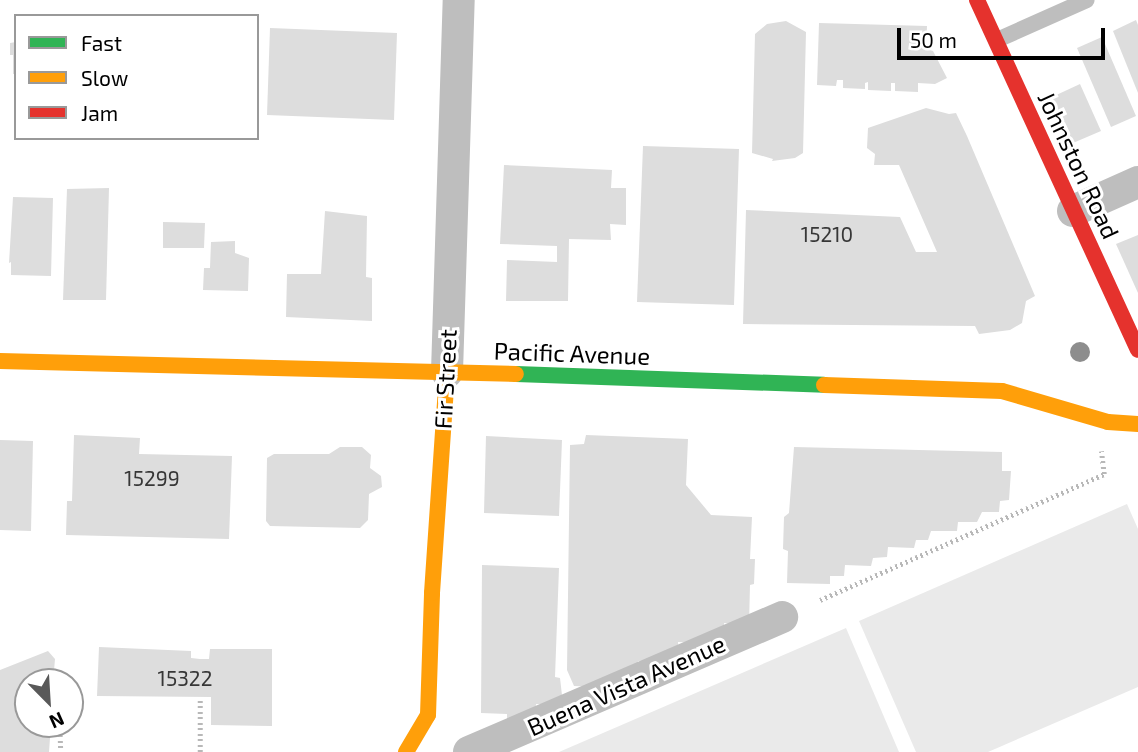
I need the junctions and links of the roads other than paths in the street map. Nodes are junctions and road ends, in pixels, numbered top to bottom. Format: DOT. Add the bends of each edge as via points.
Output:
graph roads {
  1 [pos="459,0"];
  2 [pos="978,0"];
  3 [pos="1087,0"];
  4 [pos="997,40"];
  5 [pos="1138,182"];
  6 [pos="1073,211"];
  7 [pos="1138,350"];
  8 [pos="0,361"];
  9 [pos="447,372"];
  10 [pos="1138,425"];
  11 [pos="782,617"];
  12 [pos="406,752"];
  13 [pos="469,752"];
  1 -- 9 [label="street, Fir Street"];
  2 -- 4 [label="street, Johnston Road"];
  3 -- 4 [label="lane"];
  4 -- 6 [label="street, Johnston Road"];
  5 -- 6 [label="street"];
  6 -- 7 [label="street, Johnston Road"];
  8 -- 9 [label="street, Pacific Avenue"];
  9 -- 10 [label="street, Pacific Avenue" via="1002,391 1108,422"];
  9 -- 12 [label="street, Fir Street" via="428,715"];
  11 -- 13 [label="street, Buena Vista Avenue"];
}
